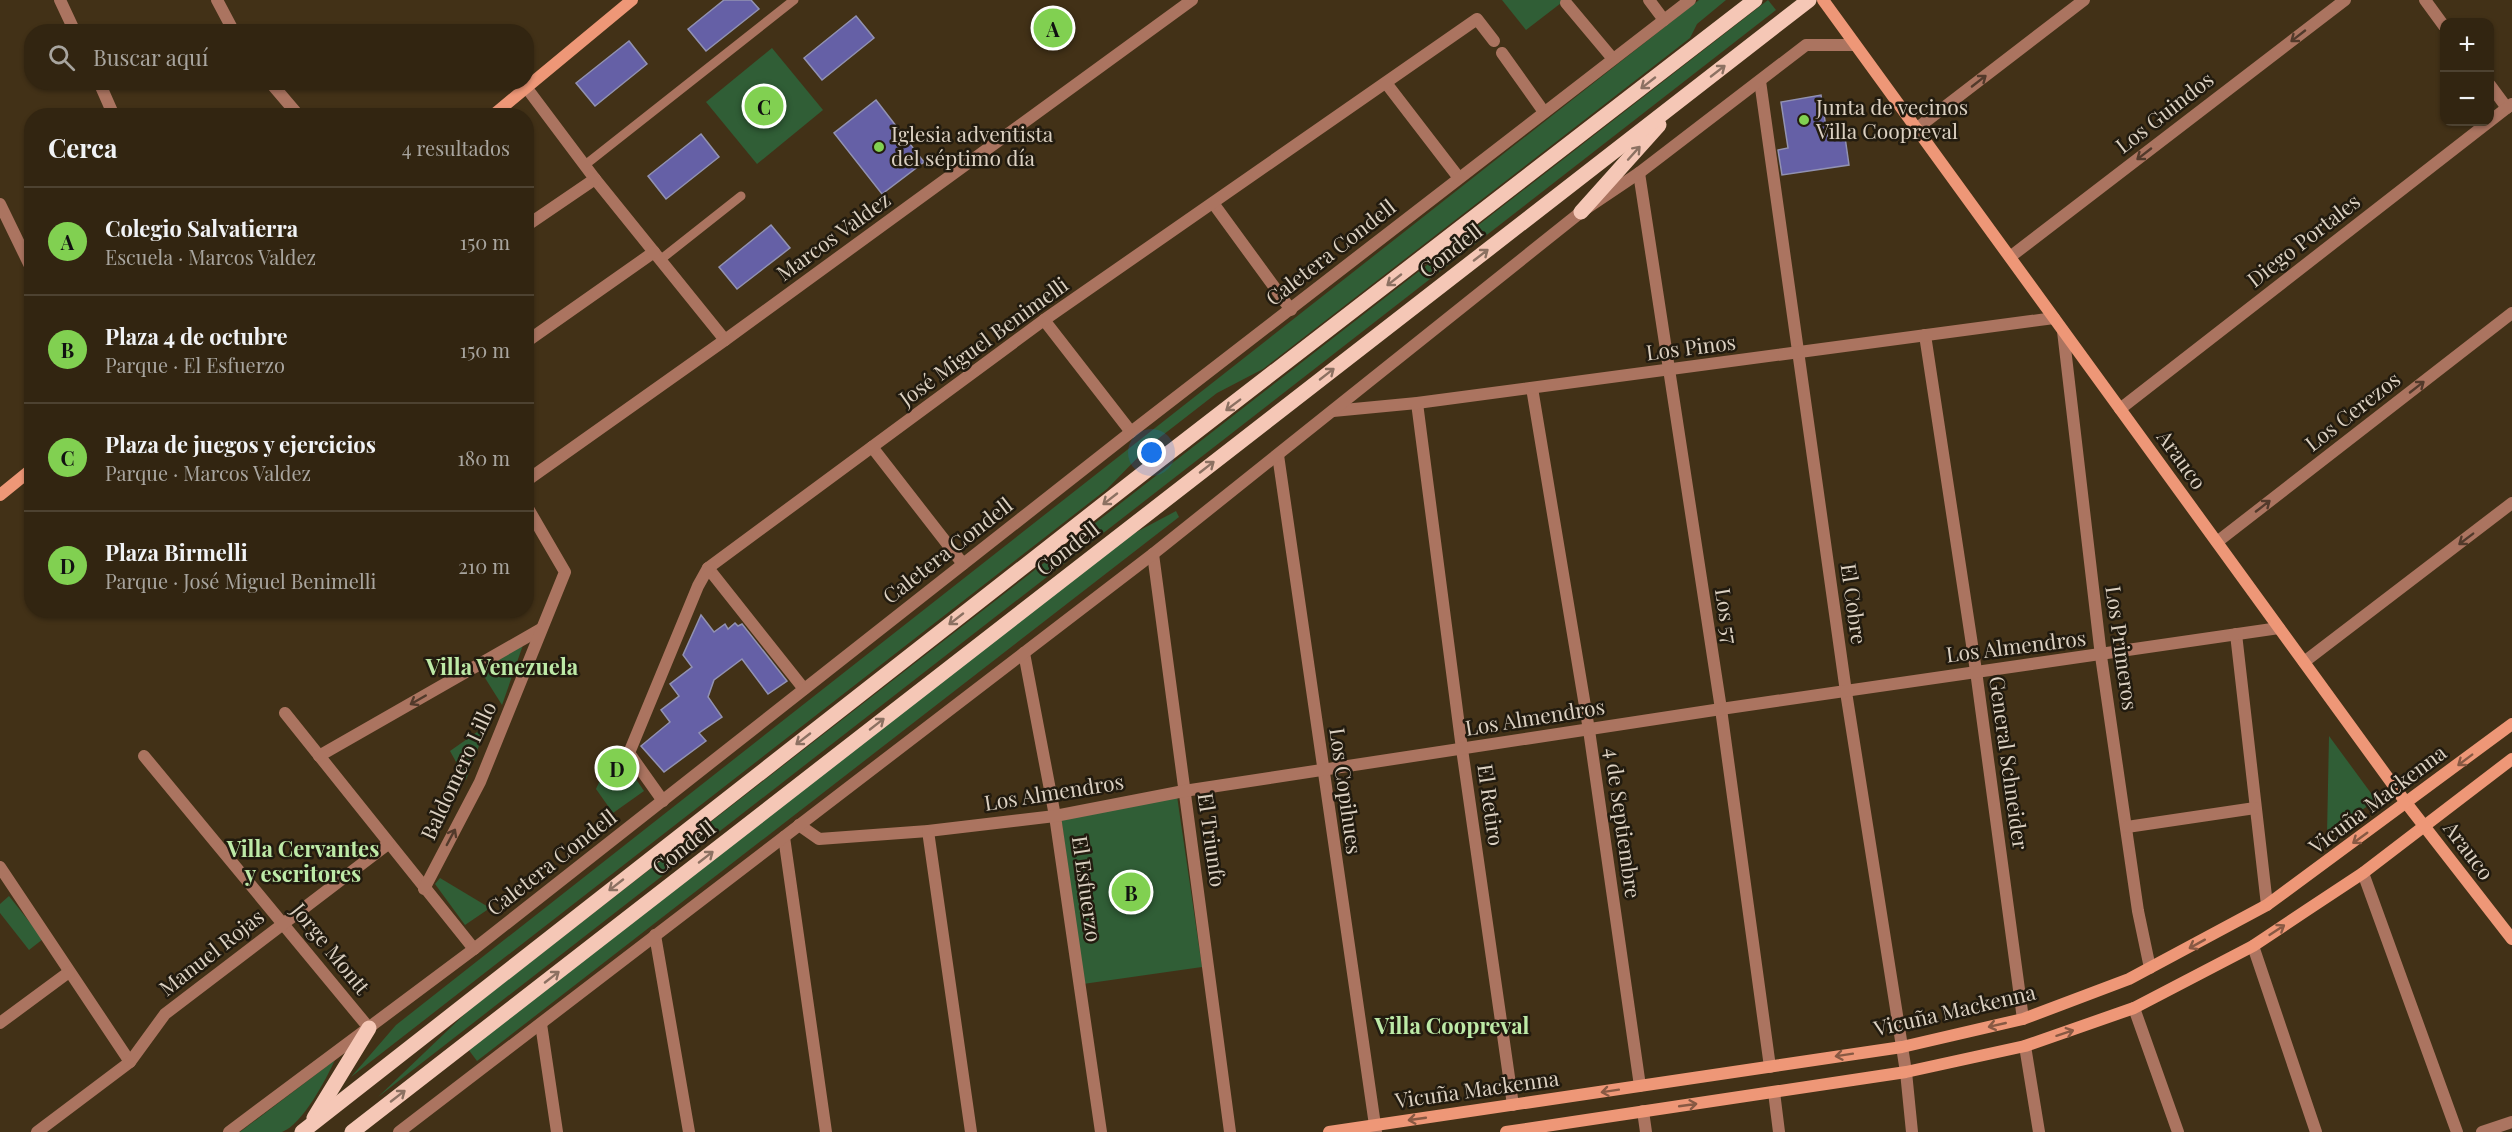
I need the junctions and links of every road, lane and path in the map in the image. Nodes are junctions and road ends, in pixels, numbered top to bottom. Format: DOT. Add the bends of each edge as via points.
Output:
graph roads {
  1 [pos="60,0"];
  2 [pos="217,0"];
  3 [pos="632,0"];
  4 [pos="794,0"];
  5 [pos="1192,0"];
  6 [pos="1649,0"];
  7 [pos="1690,0"];
  8 [pos="1755,0"];
  9 [pos="1809,0"];
  10 [pos="1822,0"];
  11 [pos="2084,0"];
  12 [pos="2345,0"];
  13 [pos="2425,0"];
  14 [pos="1566,3"];
  15 [pos="1664,20"];
  16 [pos="2440,20"];
  17 [pos="71,24"];
  18 [pos="230,24"];
  19 [pos="1494,41"];
  20 [pos="1855,45"];
  21 [pos="1502,53"];
  22 [pos="1613,59"];
  23 [pos="534,80"];
  24 [pos="1760,81"];
  25 [pos="1386,83"];
  26 [pos="2494,89"];
  27 [pos="103,90"];
  28 [pos="277,90"];
  29 [pos="522,90"];
  30 [pos="528,90"];
  31 [pos="1686,95"];
  32 [pos="2510,106"];
  33 [pos="110,108"];
  34 [pos="292,108"];
  35 [pos="501,108"];
  36 [pos="1544,112"];
  37 [pos="1916,129"];
  38 [pos="585,165"];
  39 [pos="1639,172"];
  40 [pos="595,178"];
  41 [pos="1459,178"];
  42 [pos="741,196"];
  43 [pos="1213,203"];
  44 [pos="0,204"];
  45 [pos="1581,212"];
  46 [pos="534,220"];
  47 [pos="24,254"];
  48 [pos="657,256"];
  49 [pos="2010,257"];
  50 [pos="1291,310"];
  51 [pos="2512,313"];
  52 [pos="2054,318"];
  53 [pos="1044,320"];
  54 [pos="2063,331"];
  55 [pos="1925,335"];
  56 [pos="534,337"];
  57 [pos="725,340"];
  58 [pos="1798,354"];
  59 [pos="1668,370"];
  60 [pos="1532,388"];
  61 [pos="1417,404"];
  62 [pos="2120,409"];
  63 [pos="1332,411"];
  64 [pos="1131,432"];
  65 [pos="872,447"];
  66 [pos="1278,455"];
  67 [pos="534,475"];
  68 [pos="24,476"];
  69 [pos="0,495"];
  70 [pos="2512,503"];
  71 [pos="534,519"];
  72 [pos="2217,542"];
  73 [pos="1153,554"];
  74 [pos="963,564"];
  75 [pos="708,568"];
  76 [pos="2279,628"];
  77 [pos="541,629"];
  78 [pos="2236,634"];
  79 [pos="1024,653"];
  80 [pos="2102,656"];
  81 [pos="2304,662"];
  82 [pos="1976,671"];
  83 [pos="804,689"];
  84 [pos="1846,692"];
  85 [pos="1721,709"];
  86 [pos="285,713"];
  87 [pos="2512,724"];
  88 [pos="1589,730"];
  89 [pos="1462,749"];
  90 [pos="144,756"];
  91 [pos="319,756"];
  92 [pos="2512,759"];
  93 [pos="1322,770"];
  94 [pos="1184,791"];
  95 [pos="663,801"];
  96 [pos="2407,804"];
  97 [pos="2255,808"];
  98 [pos="1055,816"];
  99 [pos="799,825"];
  100 [pos="2127,827"];
  101 [pos="2425,827"];
  102 [pos="928,831"];
  103 [pos="784,837"];
  104 [pos="388,844"];
  105 [pos="0,867"];
  106 [pos="2363,873"];
  107 [pos="5,885"];
  108 [pos="424,889"];
  109 [pos="2267,905"];
  110 [pos="284,922"];
  111 [pos="655,935"];
  112 [pos="2512,939"];
  113 [pos="2253,946"];
  114 [pos="474,950"];
  115 [pos="2150,968"];
  116 [pos="69,972"];
  117 [pos="2134,1008"];
  118 [pos="2023,1019"];
  119 [pos="0,1023"];
  120 [pos="541,1024"];
  121 [pos="369,1028"];
  122 [pos="2025,1046"];
  123 [pos="1902,1047"];
  124 [pos="130,1062"];
  125 [pos="1770,1066"];
  126 [pos="1906,1072"];
  127 [pos="1640,1086"];
  128 [pos="1774,1092"];
  129 [pos="1513,1105"];
  130 [pos="1643,1111"];
  131 [pos="2512,1122"];
  132 [pos="305,1129"];
  133 [pos="1376,1129"];
  134 [pos="37,1132"];
  135 [pos="229,1132"];
  136 [pos="352,1132"];
  137 [pos="399,1132"];
  138 [pos="557,1132"];
  139 [pos="689,1132"];
  140 [pos="826,1132"];
  141 [pos="970,1132"];
  142 [pos="1101,1132"];
  143 [pos="1230,1132"];
  144 [pos="1329,1132"];
  145 [pos="1513,1132"];
  146 [pos="1646,1132"];
  147 [pos="1779,1132"];
  148 [pos="1912,1132"];
  149 [pos="2039,1132"];
  150 [pos="2178,1132"];
  151 [pos="2316,1132"];
  152 [pos="2457,1132"];
  153 [pos="2482,1132"];
  1 -- 17 [label="street"];
  2 -- 18 [label="street"];
  3 -- 23 [label="main road"];
  4 -- 38 [label="lane"];
  5 -- 57 [label="street, Marcos Valdez"];
  6 -- 15 [label="street"];
  7 -- 15 [label="street, Caletera Condell"];
  8 -- 132 [label="main road, Condell, one-way"];
  31 -- 9 [label="main road, Condell, one-way"];
  10 -- 20 [label="main road, Arauco"];
  37 -- 11 [label="street, one-way"];
  12 -- 49 [label="street, Los Guindos, one-way"];
  13 -- 16 [label="street"];
  14 -- 22 [label="street"];
  15 -- 22 [label="street, Caletera Condell"];
  19 -- 25 [label="street, José Miguel Benimelli" via="1477,19"];
  20 -- 24 [label="street" via="1806,45"];
  20 -- 37 [label="main road, Arauco"];
  21 -- 36 [label="street"];
  22 -- 36 [label="street, Caletera Condell"];
  24 -- 39 [label="street"];
  24 -- 58 [label="street, El Cobre"];
  25 -- 41 [label="street"];
  25 -- 43 [label="street, José Miguel Benimelli"];
  26 -- 32 [label="street"];
  27 -- 33 [label="street"];
  28 -- 34 [label="street"];
  29 -- 35 [label="main road"];
  30 -- 38 [label="street"];
  45 -- 31 [label="main road, one-way"];
  136 -- 31 [label="main road, Condell, one-way"];
  32 -- 62 [label="street, Diego Portales"];
  36 -- 41 [label="street, Caletera Condell"];
  37 -- 49 [label="main road, Arauco"];
  38 -- 40 [label="street"];
  39 -- 45 [label="street"];
  39 -- 59 [label="street, Los 57"];
  40 -- 46 [label="street"];
  40 -- 48 [label="street"];
  41 -- 50 [label="street, Caletera Condell"];
  42 -- 48 [label="lane"];
  43 -- 50 [label="street"];
  43 -- 53 [label="street, José Miguel Benimelli"];
  44 -- 47 [label="street"];
  45 -- 63 [label="street"];
  48 -- 56 [label="street"];
  48 -- 57 [label="street"];
  49 -- 52 [label="main road, Arauco"];
  50 -- 64 [label="street, Caletera Condell"];
  72 -- 51 [label="street, Los Cerezos, one-way"];
  52 -- 54 [label="main road, Arauco"];
  52 -- 55 [label="street, Los Pinos"];
  53 -- 64 [label="street"];
  53 -- 65 [label="street, José Miguel Benimelli"];
  54 -- 62 [label="main road, Arauco"];
  54 -- 80 [label="street, Los Primeros"];
  55 -- 58 [label="street, Los Pinos"];
  55 -- 82 [label="street, General Schneider"];
  57 -- 67 [label="street, Marcos Valdez"];
  58 -- 59 [label="street, Los Pinos"];
  58 -- 84 [label="street, El Cobre"];
  59 -- 60 [label="street, Los Pinos"];
  59 -- 85 [label="street, Los 57"];
  60 -- 61 [label="street, Los Pinos"];
  60 -- 88 [label="street, 4 de Septiembre"];
  61 -- 63 [label="street, Los Pinos"];
  61 -- 89 [label="street, El Retiro"];
  62 -- 72 [label="main road, Arauco"];
  63 -- 66 [label="street"];
  64 -- 74 [label="street, Caletera Condell"];
  65 -- 74 [label="street"];
  65 -- 75 [label="street, José Miguel Benimelli"];
  66 -- 73 [label="street"];
  66 -- 93 [label="street, Los Copihues"];
  68 -- 69 [label="main road"];
  70 -- 81 [label="street, one-way"];
  71 -- 77 [label="street, Baldomero Lillo" via="565,572"];
  72 -- 76 [label="main road, Arauco"];
  73 -- 79 [label="street"];
  73 -- 94 [label="street, El Triunfo"];
  74 -- 83 [label="street, Caletera Condell"];
  75 -- 83 [label="street"];
  75 -- 95 [label="street, José Miguel Benimelli" via="629,753"];
  76 -- 78 [label="street, Los Almendros"];
  76 -- 81 [label="main road, Arauco"];
  77 -- 91 [label="street, one-way"];
  108 -- 77 [label="street, Baldomero Lillo, one-way" via="480,782"];
  78 -- 80 [label="street, Los Almendros"];
  78 -- 97 [label="street"];
  79 -- 98 [label="street, El Esfuerzo"];
  79 -- 99 [label="street"];
  80 -- 82 [label="street, Los Almendros"];
  80 -- 100 [label="street, Los Primeros"];
  81 -- 96 [label="main road, Arauco"];
  82 -- 84 [label="street, Los Almendros"];
  82 -- 118 [label="street, General Schneider"];
  83 -- 95 [label="street, Caletera Condell"];
  84 -- 85 [label="street, Los Almendros"];
  84 -- 123 [label="street, El Cobre"];
  85 -- 88 [label="street, Los Almendros"];
  85 -- 125 [label="street, Los 57"];
  86 -- 91 [label="street"];
  87 -- 96 [label="main road, Vicuña Mackenna, one-way"];
  88 -- 89 [label="street, Los Almendros"];
  88 -- 127 [label="street, 4 de Septiembre"];
  89 -- 93 [label="street, Los Almendros"];
  89 -- 129 [label="street, El Retiro"];
  90 -- 110 [label="street, Jorge Montt"];
  91 -- 104 [label="street"];
  92 -- 101 [label="main road"];
  93 -- 94 [label="street, Los Almendros"];
  93 -- 133 [label="street, Los Copihues"];
  94 -- 98 [label="street, Los Almendros"];
  94 -- 143 [label="street, El Triunfo"];
  95 -- 114 [label="street, Caletera Condell"];
  96 -- 101 [label="main road, Arauco"];
  96 -- 109 [label="main road, Vicuña Mackenna, one-way"];
  97 -- 100 [label="street"];
  97 -- 109 [label="street"];
  98 -- 102 [label="street, Los Almendros"];
  98 -- 142 [label="street, El Esfuerzo"];
  99 -- 102 [label="street, Los Almendros" via="819,839"];
  99 -- 103 [label="street"];
  100 -- 115 [label="street, Los Primeros"];
  101 -- 106 [label="main road"];
  101 -- 112 [label="main road, Arauco"];
  102 -- 141 [label="street"];
  103 -- 111 [label="street"];
  103 -- 140 [label="street"];
  104 -- 108 [label="street"];
  104 -- 110 [label="street, Manuel Rojas"];
  105 -- 107 [label="street"];
  113 -- 106 [label="main road, one-way"];
  106 -- 152 [label="street"];
  107 -- 116 [label="street"];
  108 -- 114 [label="street"];
  109 -- 115 [label="main road, Vicuña Mackenna, one-way"];
  110 -- 121 [label="street, Jorge Montt"];
  110 -- 124 [label="street, Manuel Rojas" via="165,1014"];
  111 -- 120 [label="street"];
  111 -- 139 [label="street"];
  113 -- 117 [label="main road"];
  113 -- 151 [label="street"];
  114 -- 121 [label="street, Caletera Condell"];
  115 -- 118 [label="main road, Vicuña Mackenna"];
  116 -- 119 [label="street"];
  116 -- 124 [label="street"];
  122 -- 117 [label="main road, one-way"];
  117 -- 150 [label="street"];
  118 -- 123 [label="main road, Vicuña Mackenna, one-way"];
  120 -- 137 [label="street"];
  120 -- 138 [label="street"];
  121 -- 132 [label="main road"];
  121 -- 135 [label="street, Caletera Condell"];
  122 -- 126 [label="main road"];
  122 -- 149 [label="street"];
  123 -- 125 [label="main road, Vicuña Mackenna, one-way"];
  123 -- 126 [label="street, El Cobre"];
  124 -- 134 [label="street, Manuel Rojas"];
  125 -- 127 [label="main road, Vicuña Mackenna"];
  126 -- 128 [label="main road"];
  126 -- 148 [label="street, El Cobre"];
  127 -- 129 [label="main road, Vicuña Mackenna, one-way"];
  130 -- 128 [label="main road, one-way"];
  128 -- 147 [label="street"];
  129 -- 133 [label="main road, Vicuña Mackenna, one-way"];
  130 -- 145 [label="main road"];
  130 -- 146 [label="street"];
  131 -- 153 [label="street"];
  133 -- 144 [label="main road, Vicuña Mackenna"];
}
